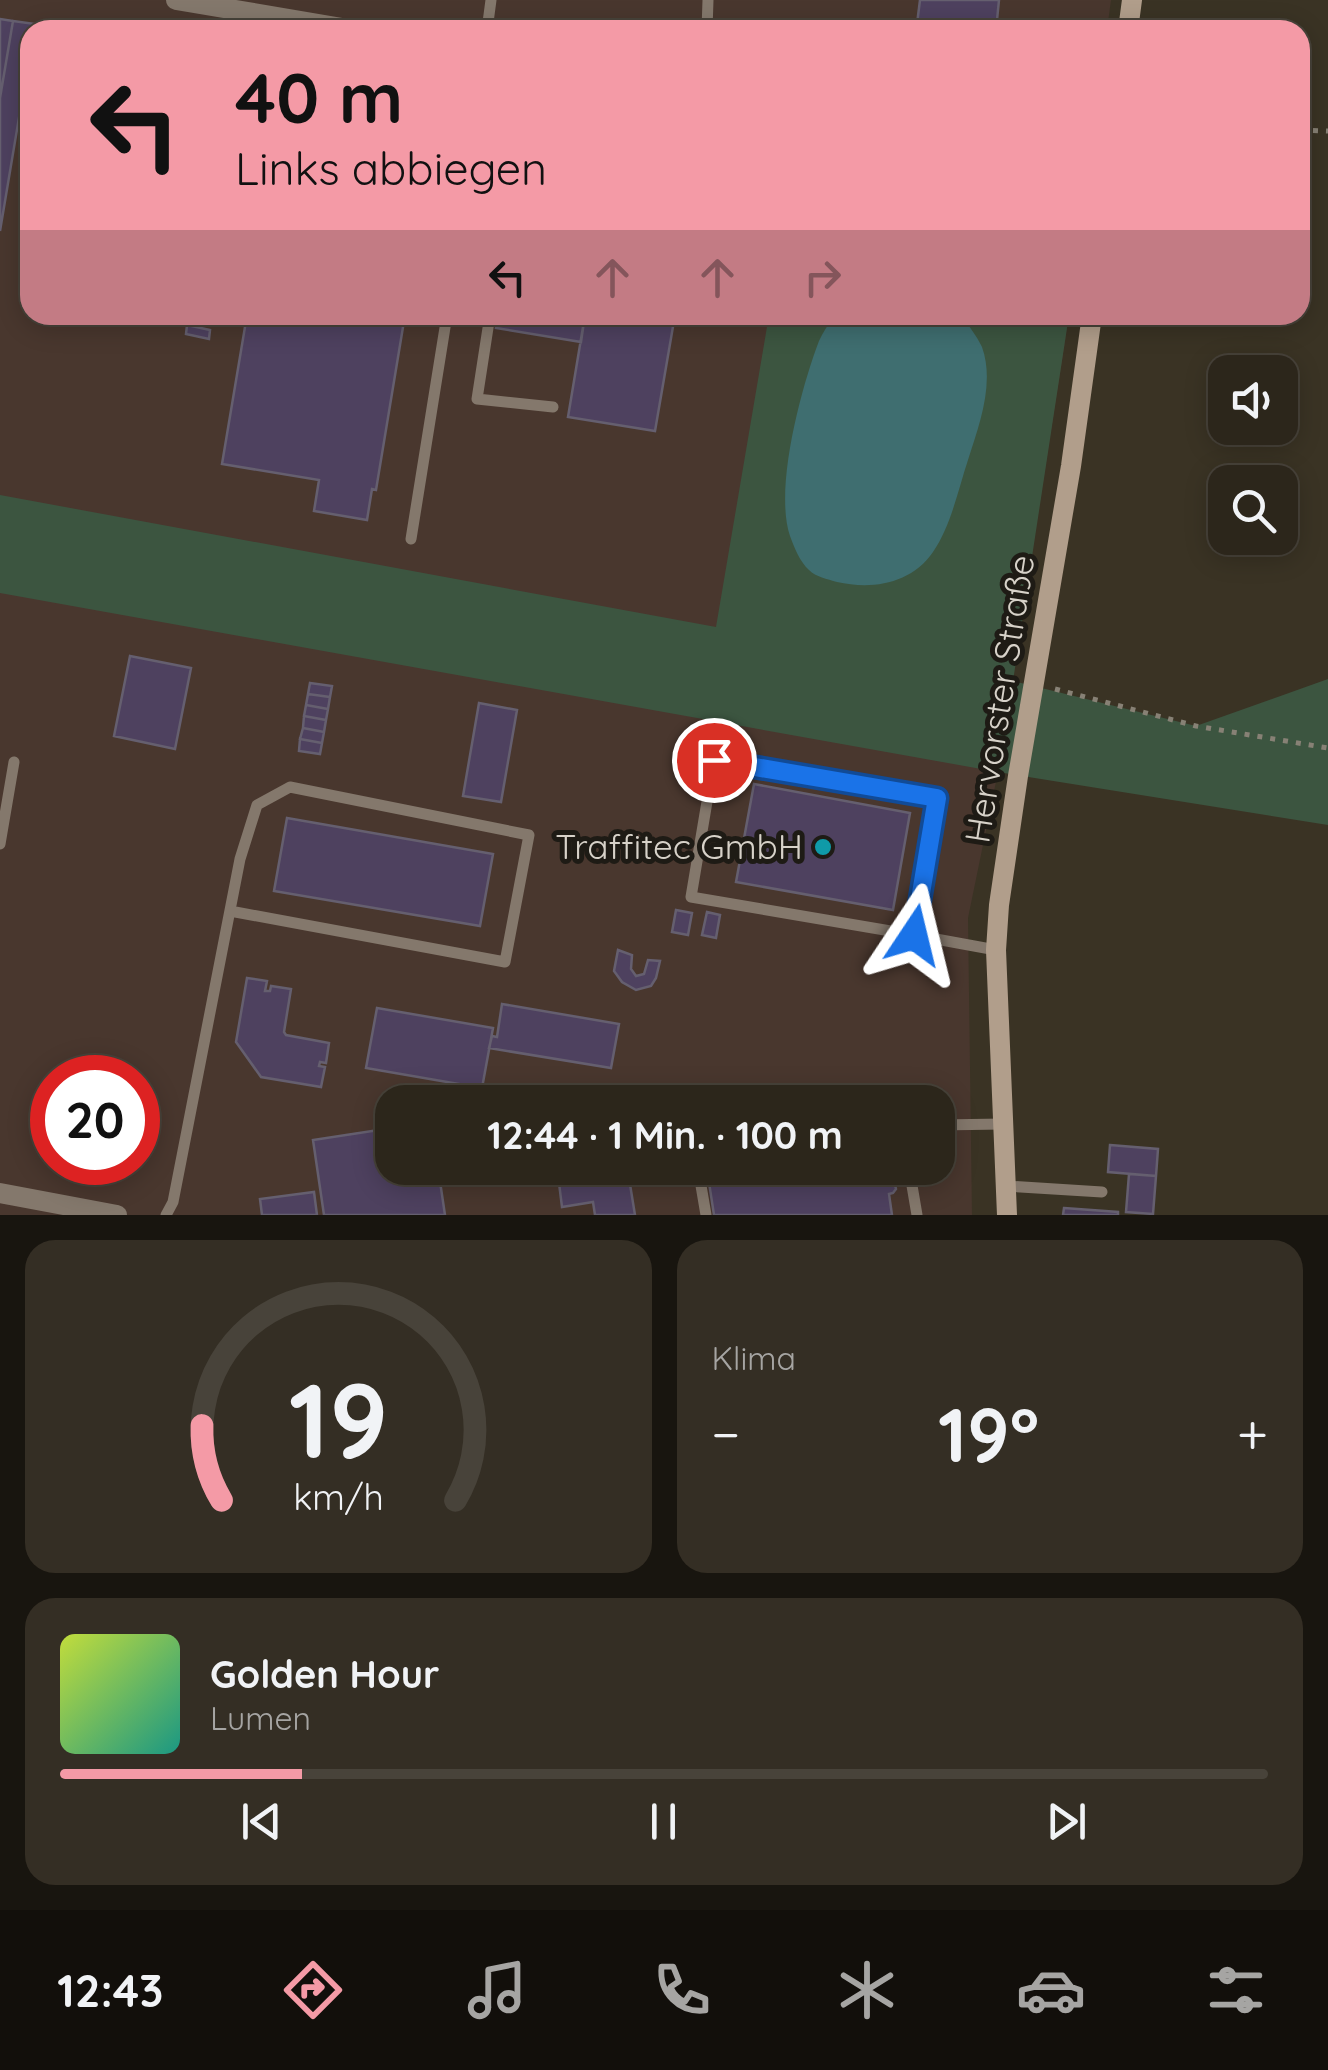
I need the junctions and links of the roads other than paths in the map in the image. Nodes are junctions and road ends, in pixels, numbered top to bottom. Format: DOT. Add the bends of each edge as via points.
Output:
graph roads {
  1 [pos="176,0"];
  2 [pos="251,20"];
  3 [pos="445,325"];
  4 [pos="488,325"];
  5 [pos="1091,325"];
  6 [pos="553,408"];
  7 [pos="411,538"];
  8 [pos="14,762"];
  9 [pos="0,844"];
  10 [pos="230,910"];
  11 [pos="914,935"];
  12 [pos="996,950"];
  13 [pos="1003,1124"];
  14 [pos="955,1125"];
  15 [pos="701,1185"];
  16 [pos="912,1185"];
  17 [pos="1006,1186"];
  18 [pos="1102,1192"];
  19 [pos="0,1194"];
  20 [pos="117,1215"];
  21 [pos="166,1215"];
  22 [pos="706,1215"];
  23 [pos="917,1215"];
  24 [pos="1007,1215"];
  1 -- 2 [label="street"];
  3 -- 7 [label="lane"];
  4 -- 6 [label="lane" via="477,399"];
  5 -- 12 [label="street, Hervorster Straße"];
  8 -- 9 [label="lane"];
  10 -- 10 [label="lane" via="257,805 290,787 529,836 505,962"];
  10 -- 21 [label="lane"];
  11 -- 11 [label="lane" via="937,798 714,760 690,897"];
  11 -- 12 [label="lane"];
  12 -- 13 [label="street, Hervorster Straße"];
  13 -- 14 [label="lane"];
  13 -- 17 [label="street, Hervorster Straße"];
  15 -- 22 [label="lane"];
  16 -- 23 [label="lane"];
  17 -- 18 [label="lane"];
  17 -- 24 [label="street, Hervorster Straße"];
  19 -- 20 [label="street"];
}
